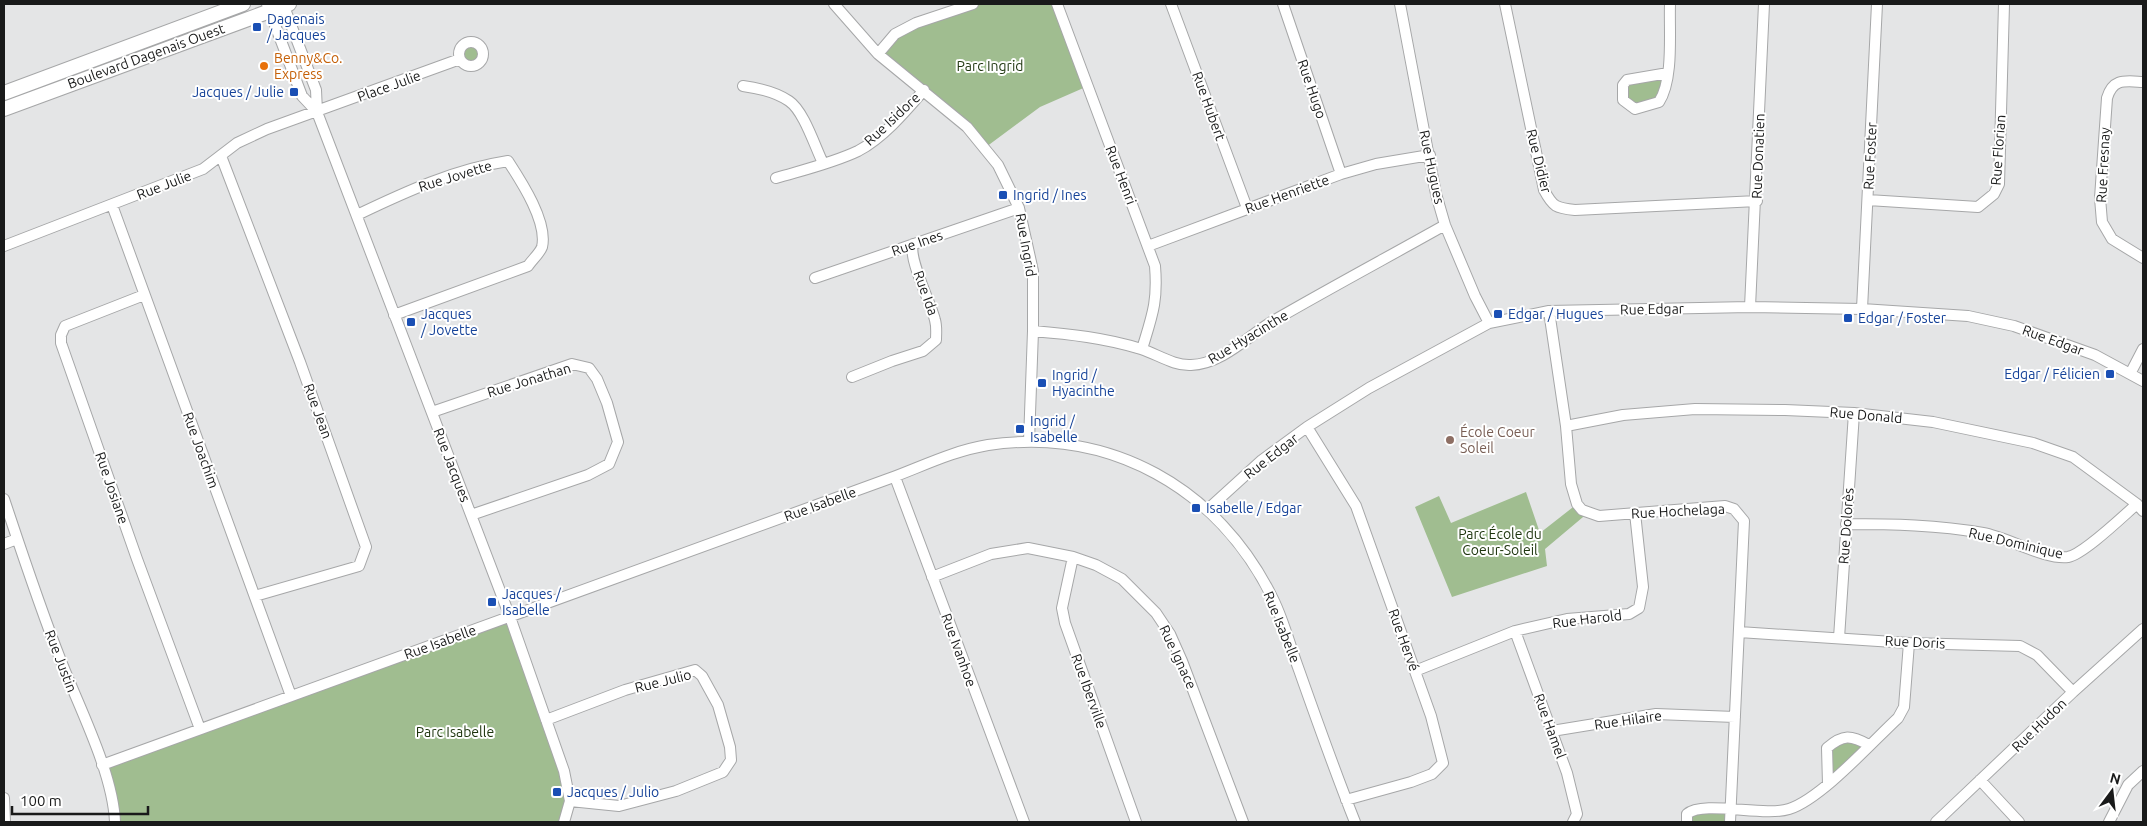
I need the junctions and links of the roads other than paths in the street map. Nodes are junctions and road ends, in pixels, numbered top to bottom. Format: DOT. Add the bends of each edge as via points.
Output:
graph roads {
  1 [pos="243,4"];
  2 [pos="285,4"];
  3 [pos="834,4"];
  4 [pos="973,4"];
  5 [pos="1057,4"];
  6 [pos="1171,4"];
  7 [pos="1284,4"];
  8 [pos="1400,4"];
  9 [pos="1505,4"];
  10 [pos="1670,4"];
  11 [pos="1764,4"];
  12 [pos="1877,4"];
  13 [pos="2004,4"];
  14 [pos="960,6"];
  15 [pos="268,7"];
  16 [pos="878,54"];
  17 [pos="460,59"];
  18 [pos="1668,73"];
  19 [pos="2143,82"];
  20 [pos="744,86"];
  21 [pos="924,90"];
  22 [pos="4,93"];
  23 [pos="4,109"];
  24 [pos="317,112"];
  25 [pos="1430,155"];
  26 [pos="221,156"];
  27 [pos="823,163"];
  28 [pos="1340,174"];
  29 [pos="776,178"];
  30 [pos="1868,200"];
  31 [pos="1756,201"];
  32 [pos="112,204"];
  33 [pos="1020,208"];
  34 [pos="1247,208"];
  35 [pos="356,215"];
  36 [pos="1446,225"];
  37 [pos="912,244"];
  38 [pos="4,246"];
  39 [pos="1148,246"];
  40 [pos="2143,258"];
  41 [pos="815,278"];
  42 [pos="144,295"];
  43 [pos="1750,307"];
  44 [pos="1862,309"];
  45 [pos="1549,311"];
  46 [pos="394,314"];
  47 [pos="1489,323"];
  48 [pos="1033,331"];
  49 [pos="1142,349"];
  50 [pos="2143,350"];
  51 [pos="2130,374"];
  52 [pos="852,377"];
  53 [pos="2143,381"];
  54 [pos="432,412"];
  55 [pos="1854,414"];
  56 [pos="1566,426"];
  57 [pos="1307,427"];
  58 [pos="1029,441"];
  59 [pos="895,477"];
  60 [pos="4,499"];
  61 [pos="2140,507"];
  62 [pos="1207,510"];
  63 [pos="1635,513"];
  64 [pos="471,515"];
  65 [pos="1846,524"];
  66 [pos="17,539"];
  67 [pos="4,544"];
  68 [pos="1072,557"];
  69 [pos="932,577"];
  70 [pos="255,596"];
  71 [pos="510,616"];
  72 [pos="2143,629"];
  73 [pos="1515,631"];
  74 [pos="1739,632"];
  75 [pos="1838,638"];
  76 [pos="1909,642"];
  77 [pos="1415,671"];
  78 [pos="2073,692"];
  79 [pos="292,696"];
  80 [pos="1735,716"];
  81 [pos="546,720"];
  82 [pos="200,729"];
  83 [pos="1552,731"];
  84 [pos="1869,745"];
  85 [pos="102,765"];
  86 [pos="2143,771"];
  87 [pos="1980,780"];
  88 [pos="1828,784"];
  89 [pos="4,798"];
  90 [pos="1346,800"];
  91 [pos="570,801"];
  92 [pos="1730,809"];
  93 [pos="5,822"];
  94 [pos="115,822"];
  95 [pos="564,822"];
  96 [pos="1024,822"];
  97 [pos="1136,822"];
  98 [pos="1243,822"];
  99 [pos="1355,822"];
  100 [pos="1573,822"];
  101 [pos="1687,822"];
  102 [pos="1730,822"];
  103 [pos="1936,822"];
  104 [pos="2019,822"];
  105 [pos="2109,822"];
  1 -- 22 [label="main road, Boulevard Dagenais Ouest"];
  2 -- 15 [label="main road, Boulevard Dagenais Ouest"];
  2 -- 24 [label="street, Rue Jacques" via="316,90"];
  3 -- 16 [label="street, Rue Ingrid"];
  4 -- 14 [label="street"];
  5 -- 39 [label="street, Rue Henri"];
  6 -- 34 [label="street, Rue Hubert"];
  7 -- 28 [label="street, Rue Hugo"];
  8 -- 25 [label="street, Rue Hugues"];
  9 -- 31 [label="street, Rue Didier" via="1544,190 1550,202 1558,208 1575,210"];
  10 -- 18 [label="street"];
  11 -- 31 [label="street, Rue Donatien"];
  12 -- 30 [label="street, Rue Foster"];
  13 -- 30 [label="street, Rue Florian" via="1999,184 1994,194 1978,207"];
  14 -- 16 [label="street" via="895,34"];
  15 -- 23 [label="main road, Boulevard Dagenais Ouest"];
  15 -- 24 [label="street, Rue Jacques" via="302,96"];
  16 -- 21 [label="street, Rue Ingrid"];
  17 -- 24 [label="street, Place Julie"];
  18 -- 18 [label="street" via="1627,80 1623,85 1623,100 1635,109 1660,102 1665,94"];
  19 -- 40 [label="street, Rue Fresnay" via="2120,81 2110,89 2100,198 2102,222 2112,240"];
  20 -- 27 [label="street" via="790,101 801,116"];
  21 -- 27 [label="street, Rue Isidore" via="880,135 858,150"];
  21 -- 33 [label="street, Rue Ingrid" via="967,128 998,164"];
  24 -- 26 [label="street, Rue Julie" via="267,129 237,143"];
  24 -- 35 [label="street, Rue Jacques"];
  25 -- 28 [label="street, Rue Henriette"];
  25 -- 36 [label="street, Rue Hugues" via="1436,194"];
  26 -- 32 [label="street, Rue Julie" via="203,169"];
  26 -- 70 [label="street, Rue Jean" via="366,547 359,566"];
  27 -- 29 [label="street, Rue Isidore"];
  28 -- 34 [label="street, Rue Henriette"];
  30 -- 44 [label="street, Rue Foster"];
  31 -- 43 [label="street, Rue Donatien"];
  32 -- 38 [label="street, Rue Julie"];
  32 -- 42 [label="street, Rue Joachim"];
  33 -- 37 [label="street, Rue Ines"];
  33 -- 48 [label="street, Rue Ingrid" via="1033,271"];
  34 -- 39 [label="street, Rue Henriette"];
  35 -- 46 [label="street, Rue Jacques"];
  35 -- 46 [label="street, Rue Jovette" via="406,191 478,165 508,161 526,188 536,213 542,248 528,266"];
  36 -- 47 [label="street, Rue Hugues"];
  36 -- 49 [label="street, Rue Hyacinthe" via="1271,322 1203,364 1189,366 1176,363"];
  37 -- 41 [label="street, Rue Ines"];
  37 -- 52 [label="street, Rue Ida" via="913,256 936,322 936,340 923,351"];
  39 -- 49 [label="street, Rue Henri" via="1155,266 1157,290 1156,305"];
  42 -- 70 [label="street, Rue Joachim"];
  42 -- 82 [label="street, Rue Josiane" via="65,326 61,343"];
  43 -- 44 [label="street, Rue Edgar"];
  43 -- 45 [label="street, Rue Edgar"];
  44 -- 51 [label="street, Rue Edgar" via="1968,316 2014,326 2095,355"];
  45 -- 47 [label="street, Rue Edgar"];
  45 -- 56 [label="street, Rue Hochelaga"];
  46 -- 54 [label="street, Rue Jacques"];
  47 -- 57 [label="street, Rue Edgar" via="1369,388"];
  48 -- 49 [label="street, Rue Hyacinthe" via="1084,336"];
  48 -- 58 [label="street, Rue Ingrid"];
  50 -- 51 [label="street"];
  51 -- 53 [label="street, Rue Edgar"];
  54 -- 64 [label="street, Rue Jacques"];
  54 -- 64 [label="street, Rue Jonathan" via="572,364 589,368 607,403 618,442 608,464 588,475"];
  55 -- 56 [label="street, Rue Donald" via="1694,409 1623,415"];
  55 -- 61 [label="street, Rue Donald" via="1933,422 2033,443 2073,457"];
  55 -- 65 [label="street, Rue Dolorès"];
  56 -- 63 [label="street, Rue Hochelaga" via="1571,484 1577,504 1582,510 1599,516"];
  57 -- 62 [label="street, Rue Edgar" via="1262,460"];
  57 -- 77 [label="street, Rue Hervé" via="1356,506"];
  58 -- 59 [label="street, Rue Isabelle" via="943,456"];
  58 -- 62 [label="street, Rue Isabelle" via="1084,446 1127,460 1155,472"];
  59 -- 69 [label="street, Rue Ivanhoe"];
  59 -- 71 [label="street, Rue Isabelle"];
  60 -- 66 [label="street, Rue Justin"];
  61 -- 65 [label="street, Rue Dominique" via="2068,557 1985,533 1904,524"];
  62 -- 90 [label="street, Rue Isabelle" via="1254,564 1274,600"];
  63 -- 73 [label="street, Rue Harold" via="1643,586 1639,608 1629,614 1567,619"];
  63 -- 74 [label="street, Rue Hochelaga" via="1725,506 1734,509 1744,521"];
  64 -- 71 [label="street, Rue Jacques"];
  65 -- 75 [label="street, Rue Dolorès"];
  66 -- 67 [label="street"];
  66 -- 85 [label="street, Rue Justin"];
  68 -- 69 [label="street, Rue Ignace" via="1028,548 991,554"];
  68 -- 97 [label="street, Rue Iberville" via="1062,608 1065,623"];
  68 -- 98 [label="street, Rue Ignace" via="1122,579 1156,613 1168,631"];
  69 -- 96 [label="street, Rue Ivanhoe"];
  70 -- 79 [label="street, Rue Joachim"];
  71 -- 79 [label="street, Rue Isabelle"];
  71 -- 81 [label="street, Rue Jacques"];
  72 -- 78 [label="street, Rue Hudon"];
  73 -- 77 [label="street, Rue Harold"];
  73 -- 83 [label="street, Rue Hamel"];
  74 -- 75 [label="street, Rue Doris"];
  74 -- 80 [label="street, Rue Hochelaga"];
  75 -- 76 [label="street, Rue Doris"];
  76 -- 78 [label="street, Rue Doris" via="2020,646 2038,656"];
  76 -- 84 [label="street" via="1904,707 1898,718"];
  77 -- 90 [label="street, Rue Hervé" via="1443,763 1432,774"];
  78 -- 87 [label="street, Rue Hudon"];
  79 -- 82 [label="street, Rue Isabelle"];
  80 -- 83 [label="street, Rue Hilaire" via="1656,714"];
  80 -- 92 [label="street, Rue Hochelaga"];
  81 -- 91 [label="street, Rue Jacques" via="564,771"];
  81 -- 91 [label="street, Rue Julio" via="625,690 695,670 702,676 718,705 730,747 730,760 723,772 676,791 619,806"];
  82 -- 85 [label="street, Rue Isabelle"];
  83 -- 100 [label="street, Rue Hamel" via="1577,814"];
  84 -- 88 [label="street"];
  84 -- 88 [label="street" via="1847,737 1838,738 1827,748"];
  85 -- 94 [label="street, Rue Justin" via="114,802"];
  86 -- 105 [label="street" via="2128,786"];
  87 -- 103 [label="street, Rue Hudon"];
  87 -- 104 [label="street"];
  88 -- 92 [label="street" via="1789,809 1767,812"];
  89 -- 93 [label="street"];
  90 -- 99 [label="street, Rue Isabelle"];
  91 -- 95 [label="street, Rue Jacques"];
  92 -- 101 [label="street" via="1692,810 1687,814"];
  92 -- 102 [label="street, Rue Hochelaga"];
}
